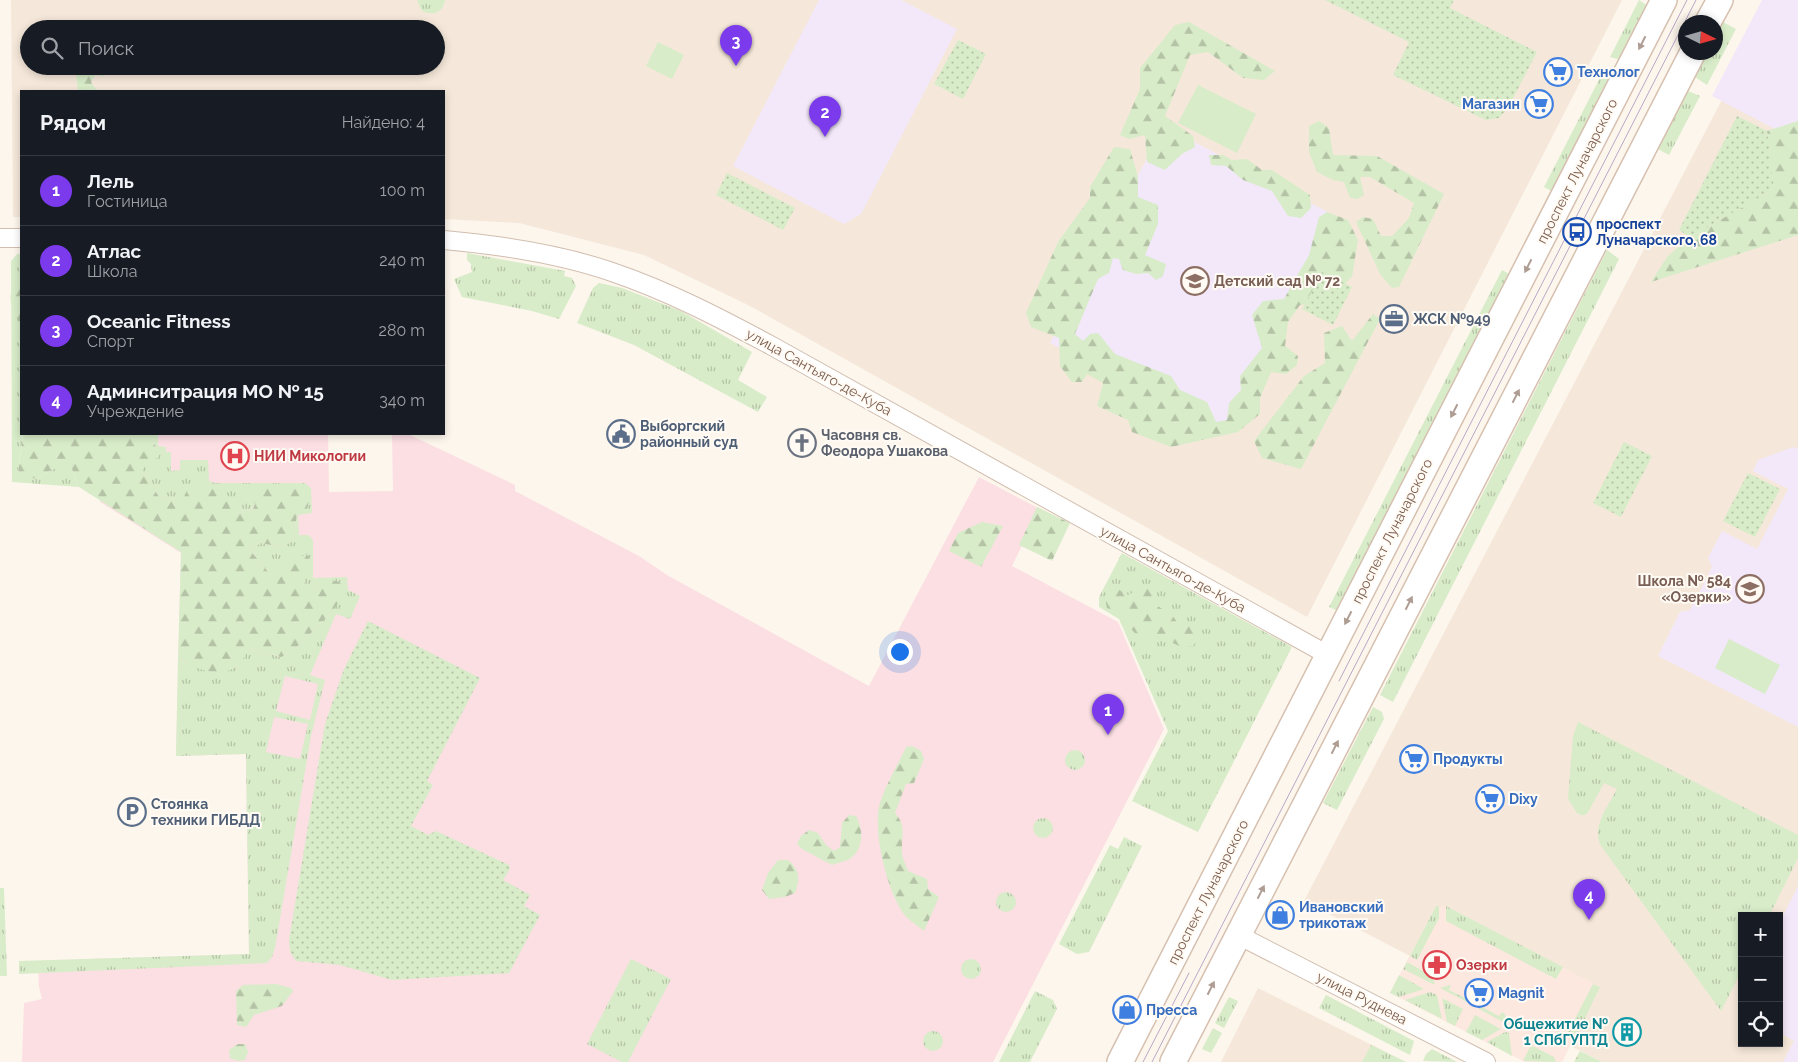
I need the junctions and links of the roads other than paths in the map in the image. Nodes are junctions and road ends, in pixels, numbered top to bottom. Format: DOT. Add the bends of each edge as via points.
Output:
graph roads {
  1 [pos="1664,0"];
  2 [pos="1720,0"];
  3 [pos="1712,15"];
  4 [pos="1688,60"];
  5 [pos="0,238"];
  6 [pos="20,238"];
  7 [pos="445,240"];
  8 [pos="1328,655"];
  9 [pos="1238,935"];
  10 [pos="1120,1062"];
  11 [pos="1173,1062"];
  12 [pos="1486,1062"];
  1 -- 8 [label="main road, проспект Луначарского, one-way"];
  2 -- 3 [label="main road"];
  9 -- 4 [label="main road, one-way"];
  5 -- 6 [label="street"];
  7 -- 8 [label="street, улица Сантьяго-де-Куба" via="571,260 611,272 700,308"];
  8 -- 10 [label="main road, проспект Луначарского"];
  11 -- 9 [label="main road, one-way"];
  9 -- 12 [label="street, улица Руднева"];
}
